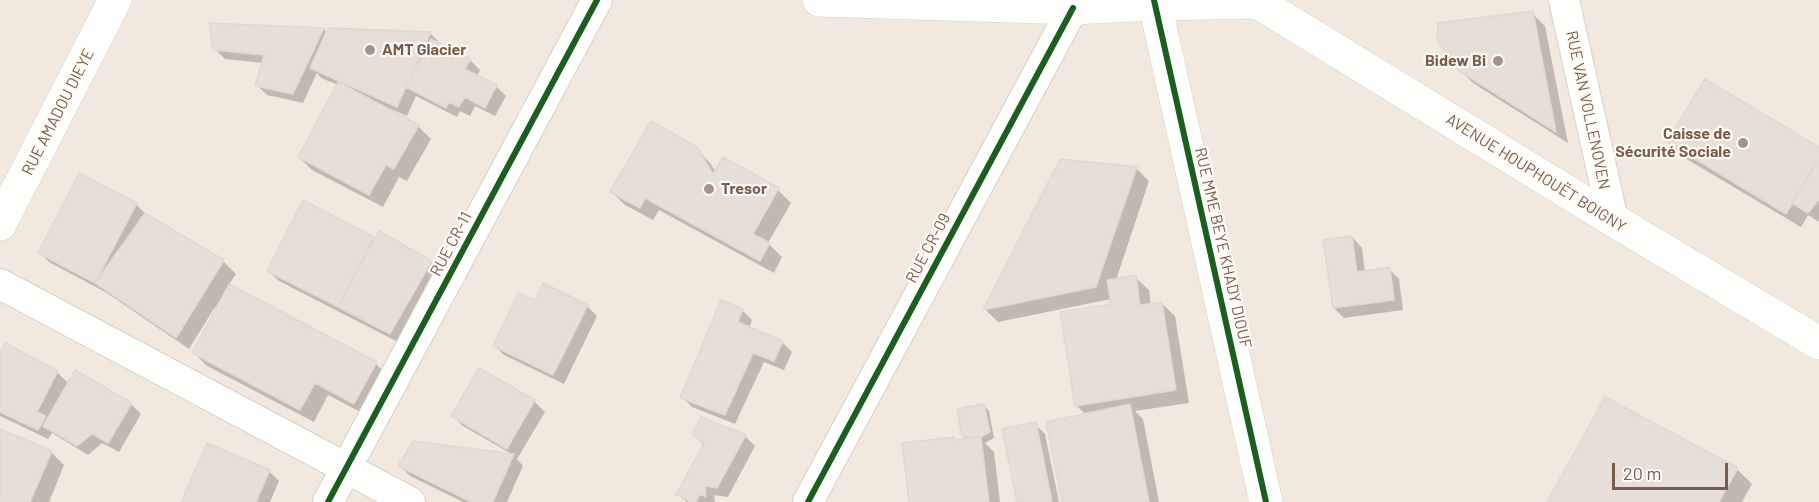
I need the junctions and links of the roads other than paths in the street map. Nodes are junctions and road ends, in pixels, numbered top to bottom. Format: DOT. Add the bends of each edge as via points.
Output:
graph roads {
  1 [pos="115,0"];
  2 [pos="597,0"];
  3 [pos="819,0"];
  4 [pos="1564,0"];
  5 [pos="1261,1"];
  6 [pos="1155,2"];
  7 [pos="1073,8"];
  8 [pos="1612,220"];
  9 [pos="0,224"];
  10 [pos="0,284"];
  11 [pos="1805,324"];
  12 [pos="1819,343"];
  13 [pos="345,469"];
  14 [pos="328,502"];
  15 [pos="410,502"];
  16 [pos="808,502"];
  17 [pos="1266,502"];
  1 -- 9 [label="street, RUE AMADOU DIEYE"];
  2 -- 13 [label="street, RUE CR-11"];
  3 -- 7 [label="street"];
  4 -- 8 [label="street, RUE VAN VOLLENOVEN"];
  5 -- 6 [label="street"];
  5 -- 8 [label="street, AVENUE HOUPHOUËT BOIGNY"];
  6 -- 7 [label="street"];
  6 -- 17 [label="street, RUE MME BEYE KHADY DIOUF"];
  7 -- 16 [label="street, RUE CR-09"];
  8 -- 11 [label="street, AVENUE HOUPHOUËT BOIGNY"];
  10 -- 13 [label="street"];
  11 -- 12 [label="street, AVENUE HOUPHOUËT BOIGNY"];
  13 -- 14 [label="street, RUE CR-11"];
  13 -- 15 [label="street"];
}
